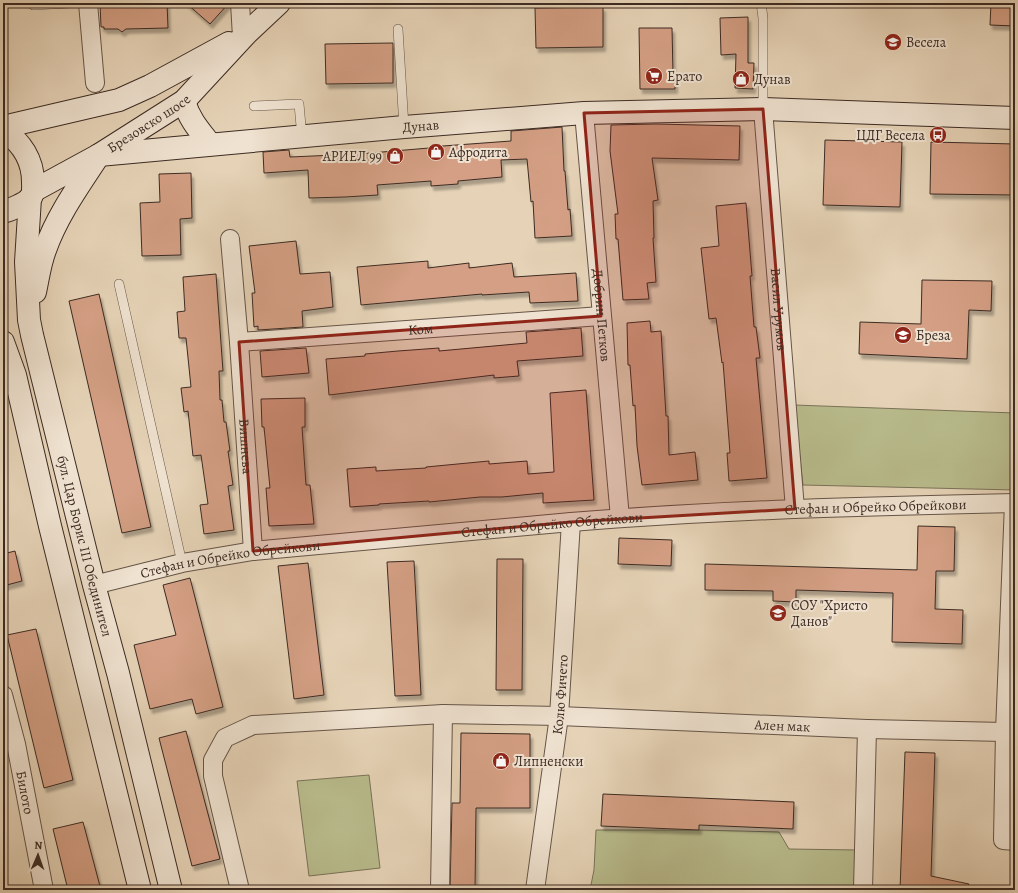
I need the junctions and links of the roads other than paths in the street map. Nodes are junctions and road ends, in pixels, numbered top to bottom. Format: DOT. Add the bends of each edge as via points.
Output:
graph roads {
  1 [pos="71,3"];
  2 [pos="88,3"];
  3 [pos="240,3"];
  4 [pos="279,3"];
  5 [pos="762,3"];
  6 [pos="33,5"];
  7 [pos="398,29"];
  8 [pos="244,35"];
  9 [pos="95,83"];
  10 [pos="184,101"];
  11 [pos="254,106"];
  12 [pos="763,109"];
  13 [pos="584,113"];
  14 [pos="1015,118"];
  15 [pos="404,127"];
  16 [pos="3,129"];
  17 [pos="302,137"];
  18 [pos="210,144"];
  19 [pos="99,155"];
  20 [pos="32,194"];
  21 [pos="3,212"];
  22 [pos="230,239"];
  23 [pos="119,284"];
  24 [pos="601,316"];
  25 [pos="29,320"];
  26 [pos="3,342"];
  27 [pos="239,342"];
  28 [pos="1015,503"];
  29 [pos="795,509"];
  30 [pos="620,518"];
  31 [pos="571,522"];
  32 [pos="253,551"];
  33 [pos="182,563"];
  34 [pos="94,585"];
  35 [pos="3,695"];
  36 [pos="443,714"];
  37 [pos="559,716"];
  38 [pos="867,729"];
  39 [pos="1005,732"];
  40 [pos="1009,840"];
  41 [pos="44,890"];
  42 [pos="140,890"];
  43 [pos="171,890"];
  44 [pos="240,890"];
  45 [pos="440,890"];
  46 [pos="535,890"];
  47 [pos="863,890"];
  1 -- 6 [label="lane"];
  2 -- 9 [label="street"];
  3 -- 8 [label="street"];
  4 -- 8 [label="main road, Брезовско шосе"];
  5 -- 12 [label="lane"];
  7 -- 15 [label="lane"];
  8 -- 10 [label="main road, Брезовско шосе"];
  8 -- 16 [label="main road, Брезовско шосе" via="119,100"];
  10 -- 18 [label="main road" via="193,124"];
  10 -- 19 [label="main road, Брезовско шосе"];
  11 -- 17 [label="lane" via="299,104"];
  12 -- 13 [label="main road, Дунав"];
  12 -- 14 [label="main road, Дунав"];
  12 -- 29 [label="street, Васил Урумов"];
  13 -- 15 [label="main road, Дунав"];
  13 -- 24 [label="street, Добрин Петков"];
  15 -- 17 [label="main road, Дунав"];
  16 -- 20 [label="main road, бул. Цар Борис III Обединител" via="22,147 28,158 33,175"];
  17 -- 18 [label="main road, Дунав"];
  18 -- 19 [label="main road, Дунав"];
  19 -- 20 [label="main road, Брезовско шосе"];
  19 -- 25 [label="main road" via="55,226 45,250"];
  20 -- 21 [label="main road, Брезовско шосе" via="17,206"];
  20 -- 25 [label="main road, бул. Цар Борис III Обединител" via="26,262"];
  22 -- 27 [label="street, Вишнева"];
  23 -- 33 [label="lane"];
  24 -- 27 [label="street, Ком"];
  24 -- 30 [label="street, Добрин Петков"];
  25 -- 34 [label="main road, бул. Цар Борис III Обединител"];
  26 -- 42 [label="main road, бул. Цар Борис III Обединител" via="15,375"];
  27 -- 32 [label="street, Вишнева"];
  28 -- 29 [label="street, Стефан и Обрейко Обрейкови"];
  28 -- 39 [label="street"];
  29 -- 30 [label="street, Стефан и Обрейко Обрейкови"];
  30 -- 31 [label="street, Стефан и Обрейко Обрейкови"];
  31 -- 32 [label="street, Стефан и Обрейко Обрейкови"];
  31 -- 37 [label="street, Колю Фичето"];
  32 -- 33 [label="street, Стефан и Обрейко Обрейкови"];
  33 -- 34 [label="street, Стефан и Обрейко Обрейкови"];
  34 -- 43 [label="main road, бул. Цар Борис III Обединител"];
  35 -- 41 [label="street, Билото" via="16,744"];
  36 -- 37 [label="street, Ален мак"];
  36 -- 44 [label="street, Ален мак" via="253,725 225,738 213,760 213,776"];
  36 -- 45 [label="street"];
  37 -- 38 [label="street, Ален мак"];
  37 -- 46 [label="street, Колю Фичето"];
  38 -- 39 [label="street, Ален мак"];
  38 -- 47 [label="street"];
  39 -- 40 [label="street"];
}
